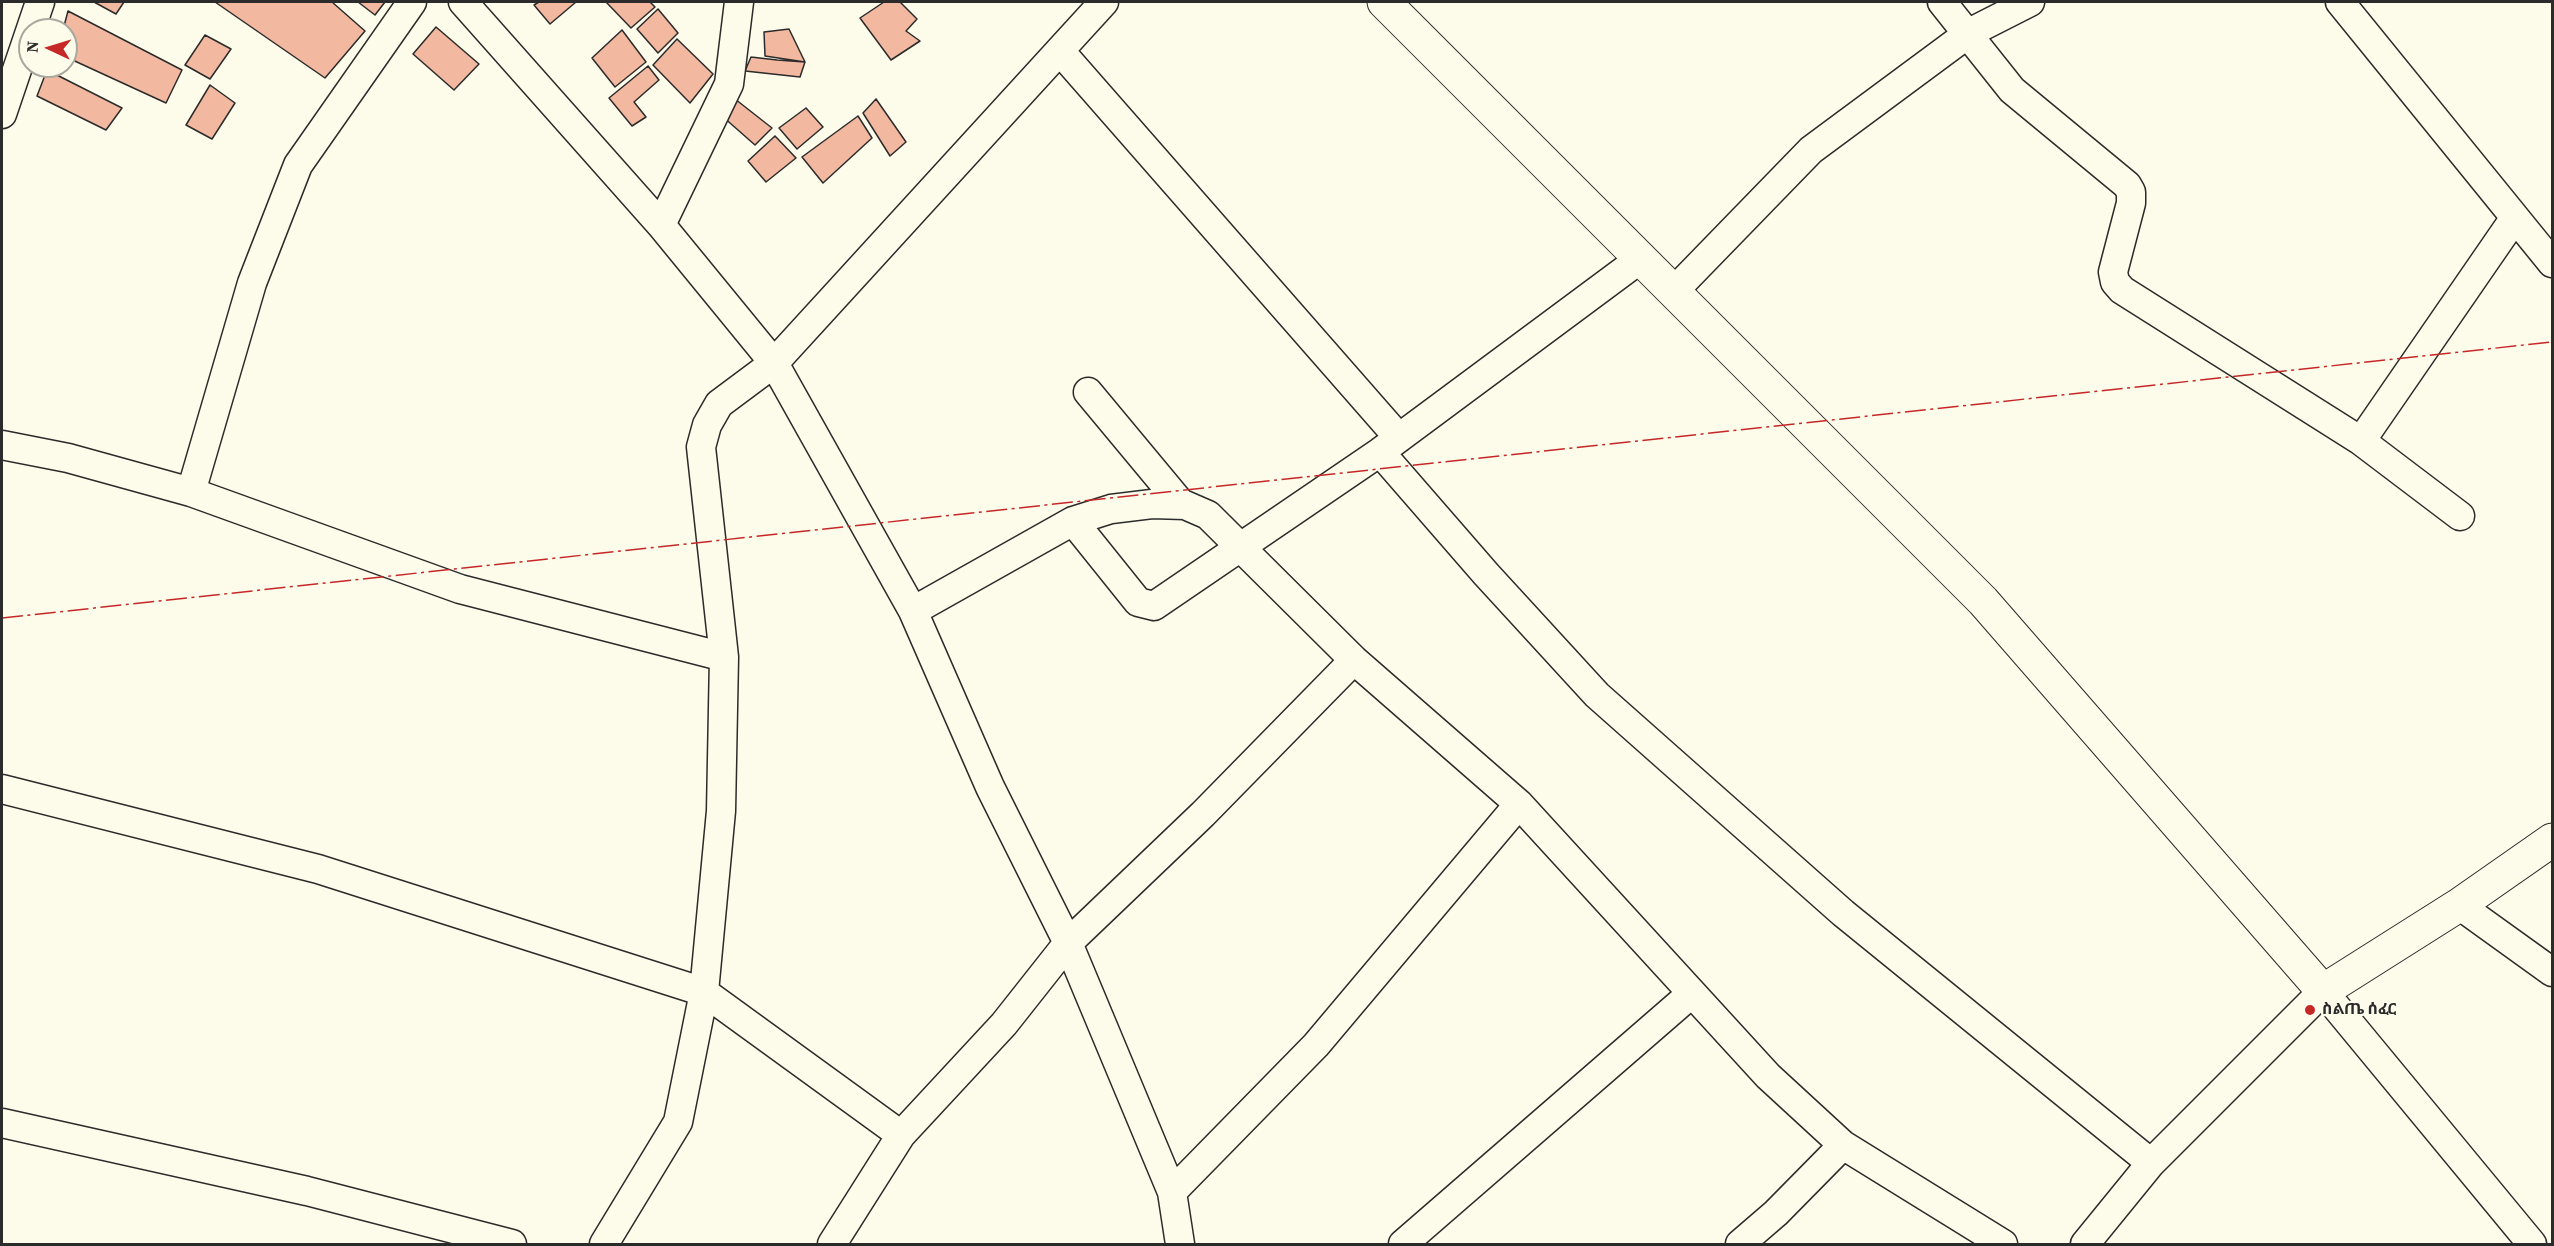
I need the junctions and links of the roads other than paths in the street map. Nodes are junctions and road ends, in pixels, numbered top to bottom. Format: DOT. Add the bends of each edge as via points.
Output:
graph roads {
  1 [pos="40,2"];
  2 [pos="412,2"];
  3 [pos="463,2"];
  4 [pos="739,2"];
  5 [pos="1104,2"];
  6 [pos="1384,2"];
  7 [pos="1942,2"];
  8 [pos="2030,2"];
  9 [pos="2340,2"];
  10 [pos="1969,33"];
  11 [pos="1060,51"];
  12 [pos="2,114"];
  13 [pos="2514,219"];
  14 [pos="661,225"];
  15 [pos="1640,259"];
  16 [pos="2553,263"];
  17 [pos="1675,290"];
  18 [pos="774,363"];
  19 [pos="1088,392"];
  20 [pos="2361,441"];
  21 [pos="2,445"];
  22 [pos="1389,445"];
  23 [pos="191,492"];
  24 [pos="1182,505"];
  25 [pos="2460,516"];
  26 [pos="1073,521"];
  27 [pos="1239,549"];
  28 [pos="913,611"];
  29 [pos="724,657"];
  30 [pos="1354,660"];
  31 [pos="2,789"];
  32 [pos="1519,804"];
  33 [pos="2553,840"];
  34 [pos="2459,905"];
  35 [pos="1068,943"];
  36 [pos="2553,972"];
  37 [pos="2323,991"];
  38 [pos="704,992"];
  39 [pos="1691,994"];
  40 [pos="2,1123"];
  41 [pos="901,1135"];
  42 [pos="1843,1145"];
  43 [pos="2151,1163"];
  44 [pos="1172,1192"];
  45 [pos="512,1245"];
  46 [pos="604,1245"];
  47 [pos="832,1245"];
  48 [pos="1180,1245"];
  49 [pos="1403,1245"];
  50 [pos="1740,1245"];
  51 [pos="2003,1245"];
  52 [pos="2085,1245"];
  53 [pos="2532,1245"];
  1 -- 12 [label="street"];
  2 -- 23 [label="street" via="298,165 252,283"];
  3 -- 14 [label="street"];
  4 -- 14 [label="street" via="729,84"];
  5 -- 11 [label="street"];
  6 -- 15 [label="street"];
  7 -- 10 [label="street"];
  8 -- 10 [label="street"];
  9 -- 13 [label="street"];
  10 -- 17 [label="street" via="1811,150"];
  10 -- 20 [label="street" via="2013,90 2127,185 2131,202 2113,272 2122,290"];
  11 -- 18 [label="street"];
  11 -- 22 [label="street"];
  13 -- 16 [label="street"];
  13 -- 20 [label="street"];
  14 -- 18 [label="street"];
  15 -- 17 [label="street"];
  15 -- 22 [label="street"];
  17 -- 37 [label="street" via="1983,601"];
  18 -- 28 [label="street"];
  18 -- 29 [label="street" via="719,404 701,447"];
  19 -- 24 [label="street"];
  20 -- 25 [label="street"];
  21 -- 23 [label="street" via="68,458"];
  22 -- 27 [label="street"];
  22 -- 43 [label="street" via="1486,574 1597,695 1844,913"];
  23 -- 29 [label="street" via="460,589"];
  24 -- 26 [label="street" via="1111,509"];
  24 -- 27 [label="street" via="1208,515"];
  26 -- 27 [label="street" via="1144,606 1154,606"];
  26 -- 28 [label="street"];
  27 -- 30 [label="street"];
  28 -- 35 [label="street" via="990,787"];
  29 -- 38 [label="street" via="721,811"];
  30 -- 32 [label="street"];
  30 -- 35 [label="street" via="1203,814"];
  31 -- 38 [label="street" via="318,869"];
  32 -- 39 [label="street"];
  32 -- 44 [label="street" via="1316,1045"];
  33 -- 34 [label="street"];
  34 -- 36 [label="street"];
  34 -- 37 [label="street"];
  35 -- 41 [label="street" via="1004,1024"];
  35 -- 44 [label="street"];
  37 -- 43 [label="street"];
  37 -- 53 [label="street"];
  38 -- 41 [label="street"];
  38 -- 46 [label="street" via="678,1122"];
  39 -- 42 [label="street" via="1768,1076"];
  39 -- 49 [label="street"];
  40 -- 45 [label="street" via="307,1191"];
  41 -- 47 [label="street"];
  42 -- 50 [label="street"];
  42 -- 51 [label="street"];
  43 -- 52 [label="street"];
  44 -- 48 [label="street"];
}
